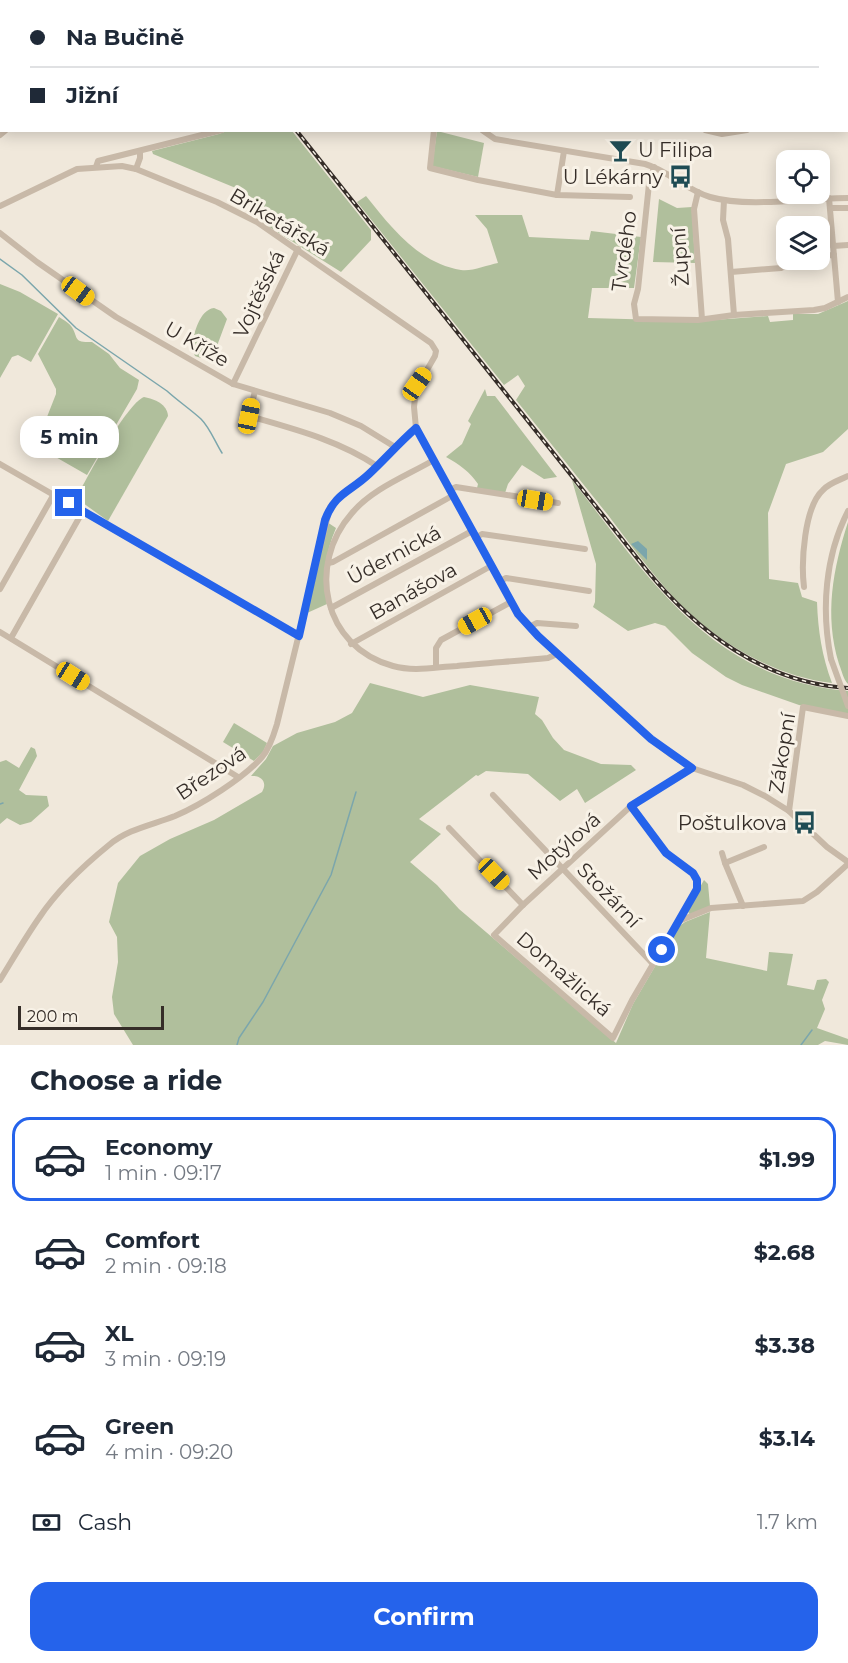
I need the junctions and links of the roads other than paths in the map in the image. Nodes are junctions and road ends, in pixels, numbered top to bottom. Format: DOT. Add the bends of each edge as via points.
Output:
graph roads {
  1 [pos="215,132"];
  2 [pos="434,132"];
  3 [pos="485,132"];
  4 [pos="714,132"];
  5 [pos="734,132"];
  6 [pos="564,150"];
  7 [pos="140,152"];
  8 [pos="96,167"];
  9 [pos="654,167"];
  10 [pos="136,169"];
  11 [pos="698,192"];
  12 [pos="557,195"];
  13 [pos="630,197"];
  14 [pos="830,198"];
  15 [pos="848,198"];
  16 [pos="724,200"];
  17 [pos="776,200"];
  18 [pos="830,204"];
  19 [pos="0,206"];
  20 [pos="830,208"];
  21 [pos="848,208"];
  22 [pos="0,233"];
  23 [pos="848,245"];
  24 [pos="833,246"];
  25 [pos="298,249"];
  26 [pos="830,255"];
  27 [pos="834,255"];
  28 [pos="776,268"];
  29 [pos="731,272"];
  30 [pos="848,297"];
  31 [pos="838,302"];
  32 [pos="734,315"];
  33 [pos="702,319"];
  34 [pos="234,384"];
  35 [pos="255,391"];
  36 [pos="416,428"];
  37 [pos="395,447"];
  38 [pos="432,461"];
  39 [pos="0,464"];
  40 [pos="376,466"];
  41 [pos="848,476"];
  42 [pos="450,493"];
  43 [pos="54,494"];
  44 [pos="558,503"];
  45 [pos="83,511"];
  46 [pos="848,511"];
  47 [pos="474,535"];
  48 [pos="585,549"];
  49 [pos="328,563"];
  50 [pos="491,566"];
  51 [pos="500,581"];
  52 [pos="804,586"];
  53 [pos="0,589"];
  54 [pos="588,591"];
  55 [pos="511,602"];
  56 [pos="331,608"];
  57 [pos="576,626"];
  58 [pos="529,627"];
  59 [pos="0,632"];
  60 [pos="299,636"];
  61 [pos="11,638"];
  62 [pos="351,644"];
  63 [pos="557,654"];
  64 [pos="436,667"];
  65 [pos="848,706"];
  66 [pos="848,716"];
  67 [pos="692,768"];
  68 [pos="238,777"];
  69 [pos="493,795"];
  70 [pos="631,806"];
  71 [pos="789,811"];
  72 [pos="449,828"];
  73 [pos="764,847"];
  74 [pos="722,853"];
  75 [pos="725,863"];
  76 [pos="848,863"];
  77 [pos="562,870"];
  78 [pos="523,905"];
  79 [pos="743,906"];
  80 [pos="678,922"];
  81 [pos="494,935"];
  82 [pos="653,964"];
  83 [pos="0,980"];
  1 -- 7 [label="street"];
  2 -- 12 [label="street" via="430,168"];
  3 -- 6 [label="street" via="495,139"];
  4 -- 5 [label="street"];
  6 -- 9 [label="street"];
  6 -- 12 [label="street"];
  7 -- 8 [label="street" via="98,161"];
  7 -- 10 [label="street"];
  8 -- 10 [label="street, Briketářská"];
  8 -- 19 [label="street" via="70,171"];
  9 -- 11 [label="street"];
  9 -- 33 [label="street, Tvrdého" via="635,316"];
  10 -- 25 [label="street, Briketářská" via="242,214"];
  11 -- 16 [label="street"];
  11 -- 33 [label="street, Župní" via="694,209"];
  12 -- 13 [label="street"];
  14 -- 15 [label="street"];
  16 -- 17 [label="street"];
  16 -- 29 [label="street"];
  18 -- 20 [label="street"];
  20 -- 21 [label="street"];
  20 -- 24 [label="street"];
  22 -- 34 [label="street, U Kříže" via="116,317"];
  23 -- 24 [label="street"];
  24 -- 27 [label="street"];
  25 -- 34 [label="street, Vojtěšská"];
  25 -- 36 [label="street, Briketářská" via="431,343 435,356 416,388"];
  26 -- 27 [label="street"];
  27 -- 31 [label="street"];
  28 -- 29 [label="street"];
  29 -- 32 [label="street"];
  30 -- 31 [label="street"];
  31 -- 32 [label="street" via="814,310"];
  32 -- 33 [label="street"];
  34 -- 35 [label="street, U Kříže"];
  35 -- 37 [label="street, U Kříže" via="330,413 362,426"];
  35 -- 40 [label="street" via="249,416 325,439"];
  36 -- 37 [label="street, Březová"];
  36 -- 38 [label="street"];
  37 -- 40 [label="street, Březová"];
  38 -- 42 [label="street"];
  38 -- 49 [label="street" via="357,507 341,528"];
  39 -- 43 [label="street"];
  40 -- 60 [label="street, Březová" via="334,500 325,520"];
  41 -- 52 [label="street" via="822,490 812,508"];
  42 -- 44 [label="street" via="456,487"];
  42 -- 47 [label="street"];
  42 -- 49 [label="street"];
  43 -- 45 [label="street"];
  43 -- 53 [label="street"];
  45 -- 60 [label="street"];
  45 -- 61 [label="street"];
  46 -- 65 [label="street, bridge" via="837,537 826,594 831,659"];
  47 -- 48 [label="street"];
  47 -- 50 [label="street"];
  47 -- 56 [label="street, Údernická"];
  49 -- 56 [label="street"];
  50 -- 51 [label="street"];
  50 -- 62 [label="street, Banášova"];
  51 -- 54 [label="street" via="506,578"];
  51 -- 55 [label="street"];
  55 -- 58 [label="street"];
  55 -- 64 [label="street" via="441,640 436,648"];
  56 -- 62 [label="street" via="338,627"];
  57 -- 58 [label="street" via="537,623"];
  58 -- 63 [label="street"];
  59 -- 61 [label="street"];
  60 -- 68 [label="street, Březová" via="274,734 264,755"];
  61 -- 68 [label="street"];
  62 -- 64 [label="street" via="367,656 393,666"];
  63 -- 64 [label="street" via="548,658"];
  63 -- 67 [label="street" via="651,739"];
  66 -- 71 [label="street, Zákopní" via="803,707"];
  67 -- 70 [label="street, Motýlová"];
  67 -- 71 [label="street" via="743,785"];
  68 -- 83 [label="street, Březová" via="198,805 139,828 109,845 59,892"];
  69 -- 77 [label="street, Stožární"];
  70 -- 77 [label="street, Motýlová"];
  70 -- 80 [label="street" via="666,853 697,880 697,889"];
  71 -- 76 [label="street"];
  72 -- 78 [label="street"];
  73 -- 75 [label="street"];
  74 -- 75 [label="street"];
  75 -- 79 [label="street"];
  76 -- 79 [label="street" via="803,901"];
  77 -- 78 [label="street, Motýlová"];
  77 -- 82 [label="street, Stožární"];
  78 -- 81 [label="street, Motýlová"];
  79 -- 80 [label="street" via="711,908"];
  80 -- 82 [label="street"];
  81 -- 82 [label="street, Domažlická" via="614,1038"];
}
